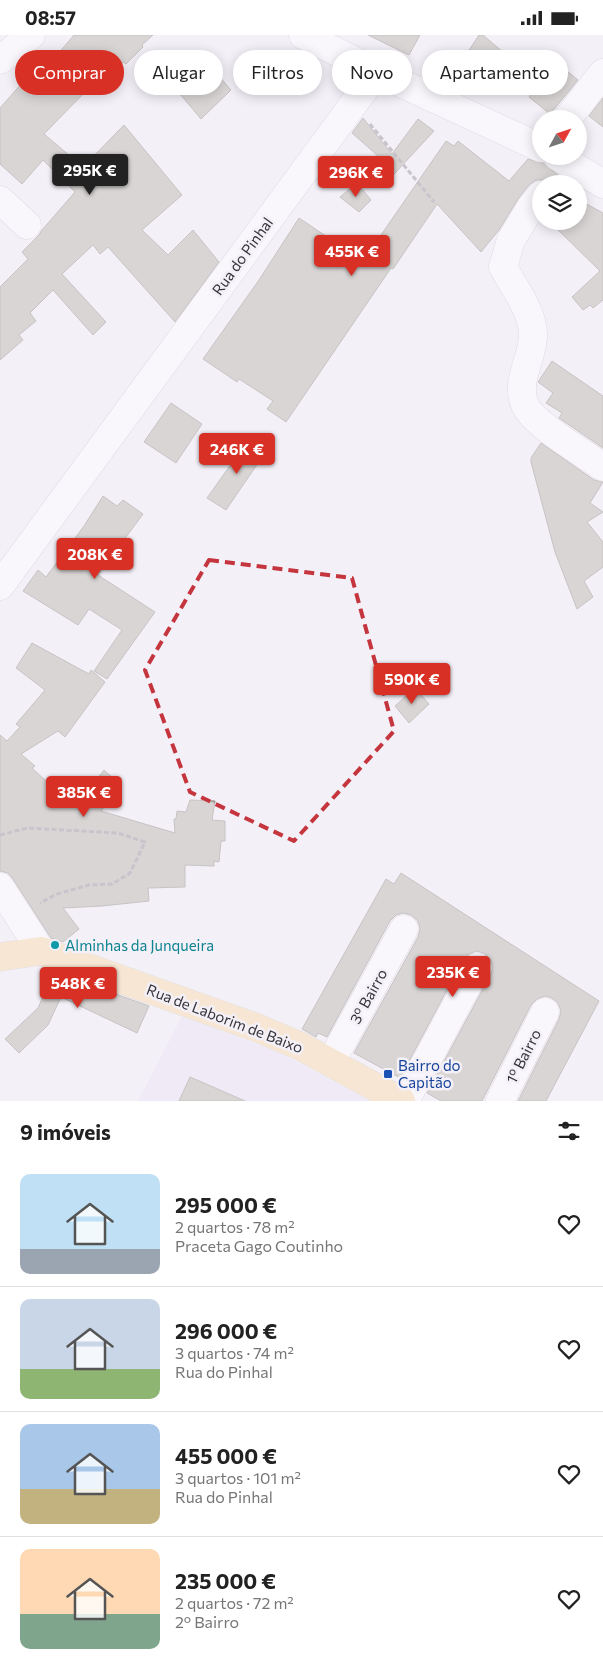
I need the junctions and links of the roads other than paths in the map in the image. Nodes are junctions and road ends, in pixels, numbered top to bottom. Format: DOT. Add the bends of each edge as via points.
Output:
graph roads {
  1 [pos="31,35"];
  2 [pos="303,35"];
  3 [pos="333,50"];
  4 [pos="0,60"];
  5 [pos="603,73"];
  6 [pos="412,88"];
  7 [pos="360,95"];
  8 [pos="575,110"];
  9 [pos="532,144"];
  10 [pos="573,165"];
  11 [pos="603,184"];
  12 [pos="0,200"];
  13 [pos="532,206"];
  14 [pos="26,225"];
  15 [pos="603,467"];
  16 [pos="0,586"];
  17 [pos="0,887"];
  18 [pos="404,929"];
  19 [pos="41,951"];
  20 [pos="0,957"];
  21 [pos="477,967"];
  22 [pos="545,1012"];
  23 [pos="331,1062"];
  24 [pos="401,1101"];
  25 [pos="405,1101"];
  26 [pos="500,1101"];
  1 -- 4 [label="street"];
  2 -- 3 [label="street"];
  5 -- 8 [label="street"];
  6 -- 9 [label="street"];
  7 -- 16 [label="street, Rua do Pinhal"];
  10 -- 11 [label="street"];
  12 -- 14 [label="street"];
  13 -- 15 [label="street" via="511,240 503,267 529,313 533,336 521,384 525,405 538,422"];
  17 -- 19 [label="street"];
  18 -- 23 [label="street, 3º Bairro"];
  19 -- 20 [label="main road"];
  19 -- 23 [label="main road, Rua de Laborim de Baixo" via="255,1027"];
  21 -- 25 [label="street"];
  22 -- 26 [label="street, 1º Bairro"];
  23 -- 24 [label="main road, Rua de Laborim de Baixo"];
}
